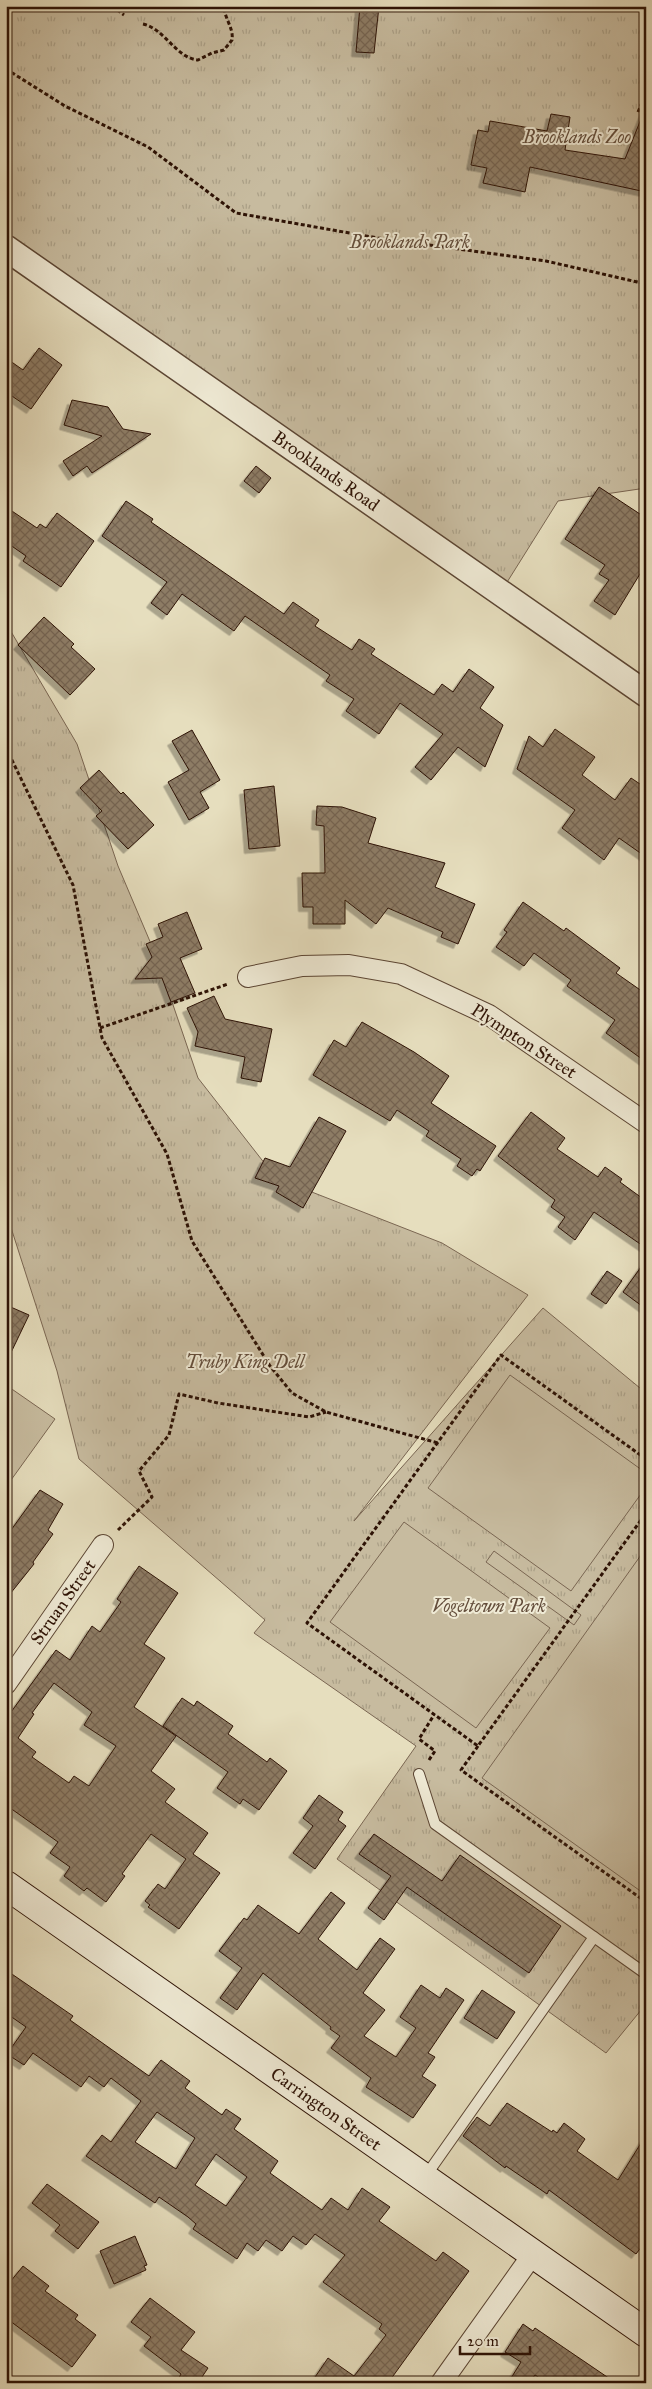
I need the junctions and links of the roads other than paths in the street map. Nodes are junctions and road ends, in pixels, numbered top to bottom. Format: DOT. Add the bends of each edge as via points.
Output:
graph roads {
  1 [pos="6,248"];
  2 [pos="646,694"];
  3 [pos="248,977"];
  4 [pos="646,1123"];
  5 [pos="103,1545"];
  6 [pos="6,1684"];
  7 [pos="419,1774"];
  8 [pos="6,1885"];
  9 [pos="594,1937"];
  10 [pos="646,1974"];
  11 [pos="425,2178"];
  12 [pos="533,2254"];
  13 [pos="646,2333"];
  14 [pos="441,2383"];
  1 -- 2 [label="street, Brooklands Road"];
  3 -- 4 [label="street, Plympton Street" via="302,966 349,965 401,974 489,1015"];
  5 -- 6 [label="street, Struan Street"];
  7 -- 9 [label="lane" via="435,1824"];
  8 -- 11 [label="main road, Carrington Street"];
  9 -- 10 [label="lane"];
  9 -- 11 [label="lane"];
  11 -- 12 [label="main road, Carrington Street"];
  12 -- 13 [label="main road, Carrington Street"];
  12 -- 14 [label="street"];
}
